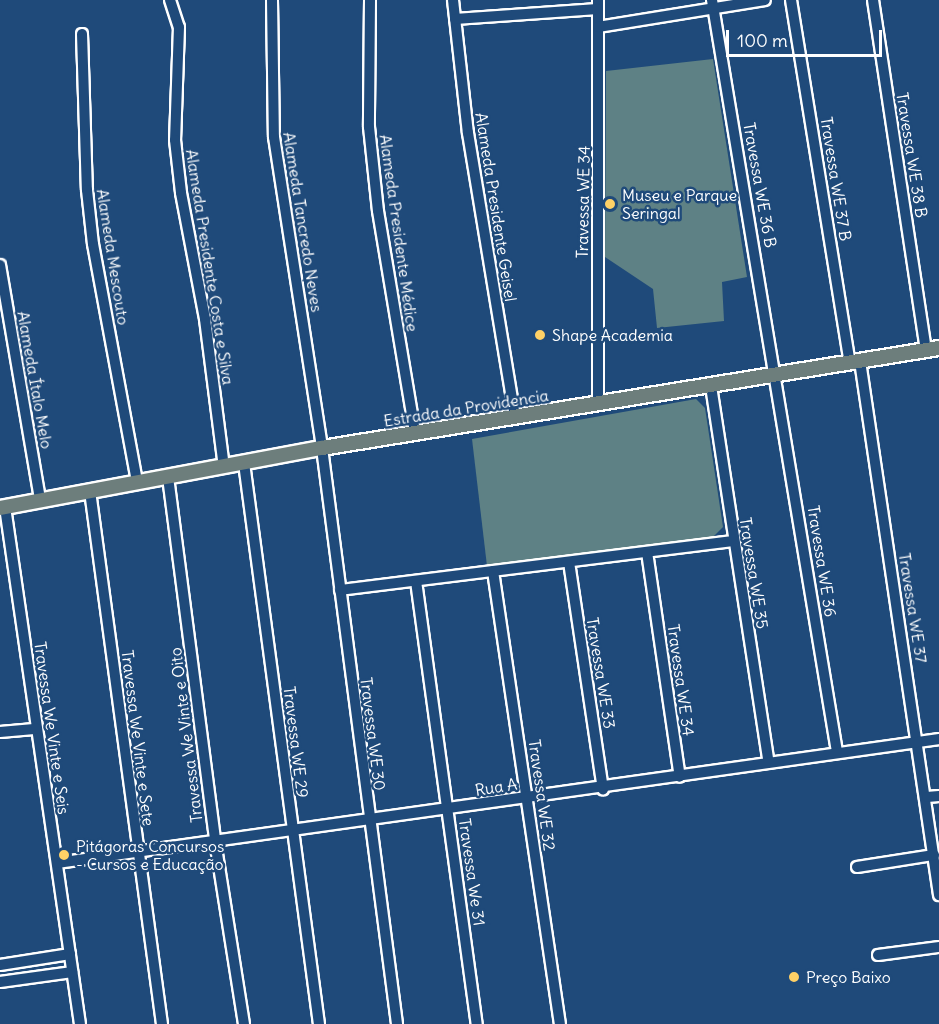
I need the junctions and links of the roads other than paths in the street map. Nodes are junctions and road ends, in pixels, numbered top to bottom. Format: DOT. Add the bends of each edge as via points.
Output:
graph roads {
  1 [pos="170,0"];
  2 [pos="272,0"];
  3 [pos="370,0"];
  4 [pos="453,0"];
  5 [pos="765,0"];
  6 [pos="791,0"];
  7 [pos="873,0"];
  8 [pos="598,4"];
  9 [pos="713,5"];
  10 [pos="455,19"];
  11 [pos="598,27"];
  12 [pos="82,34"];
  13 [pos="0,265"];
  14 [pos="932,349"];
  15 [pos="855,362"];
  16 [pos="777,375"];
  17 [pos="711,386"];
  18 [pos="598,405"];
  19 [pos="515,417"];
  20 [pos="415,433"];
  21 [pos="322,448"];
  22 [pos="244,463"];
  23 [pos="224,467"];
  24 [pos="168,477"];
  25 [pos="137,482"];
  26 [pos="90,491"];
  27 [pos="40,500"];
  28 [pos="2,507"];
  29 [pos="734,541"];
  30 [pos="647,552"];
  31 [pos="569,561"];
  32 [pos="493,571"];
  33 [pos="416,581"];
  34 [pos="340,591"];
  35 [pos="37,729"];
  36 [pos="0,732"];
  37 [pos="939,739"];
  38 [pos="919,742"];
  39 [pos="837,752"];
  40 [pos="769,763"];
  41 [pos="680,777"];
  42 [pos="603,789"];
  43 [pos="939,796"];
  44 [pos="528,797"];
  45 [pos="927,797"];
  46 [pos="449,810"];
  47 [pos="369,819"];
  48 [pos="292,830"];
  49 [pos="215,841"];
  50 [pos="138,852"];
  51 [pos="934,855"];
  52 [pos="57,863"];
  53 [pos="857,867"];
  54 [pos="939,895"];
  55 [pos="939,947"];
  56 [pos="70,954"];
  57 [pos="878,955"];
  58 [pos="0,964"];
  59 [pos="72,972"];
  60 [pos="0,982"];
  61 [pos="80,1024"];
  62 [pos="162,1024"];
  63 [pos="244,1024"];
  64 [pos="320,1024"];
  65 [pos="397,1024"];
  66 [pos="477,1024"];
  67 [pos="560,1024"];
  1 -- 23 [label="street, Alameda Presidente Costa e Silva" via="179,27 176,141 181,193 205,319"];
  2 -- 21 [label="street, Alameda Tancredo Neves" via="274,137"];
  3 -- 20 [label="street, Alameda Presidente Médice" via="369,127 378,212"];
  4 -- 10 [label="street, Alameda Presidente Geisel"];
  5 -- 9 [label="street"];
  6 -- 15 [label="street, Travessa WE 37 B"];
  7 -- 14 [label="street, Travessa WE 38 B"];
  8 -- 10 [label="street"];
  8 -- 11 [label="street, Travessa WE 34"];
  9 -- 11 [label="street"];
  9 -- 16 [label="street, Travessa WE 36 B"];
  10 -- 19 [label="street, Alameda Presidente Geisel" via="468,134"];
  11 -- 18 [label="street, Travessa WE 34"];
  12 -- 25 [label="street, Alameda Mescouto" via="87,190 93,244"];
  13 -- 27 [label="street, Alameda Ítalo Melo"];
  14 -- 15 [label="main road, Estrada da Providencia"];
  15 -- 16 [label="main road, Estrada da Providencia"];
  15 -- 38 [label="street, Travessa WE 37"];
  16 -- 17 [label="main road, Estrada da Providencia"];
  16 -- 39 [label="street, Travessa WE 36"];
  17 -- 18 [label="main road, Estrada da Providencia"];
  17 -- 29 [label="street, Travessa WE 35"];
  18 -- 19 [label="main road, Estrada da Providencia"];
  19 -- 20 [label="main road, Estrada da Providencia"];
  20 -- 21 [label="main road, Estrada da Providencia"];
  21 -- 22 [label="main road, Estrada da Providencia"];
  21 -- 34 [label="street, Travessa WE 30"];
  22 -- 23 [label="main road, Estrada da Providencia"];
  22 -- 48 [label="street, Travessa WE 29"];
  23 -- 24 [label="main road, Estrada da Providencia"];
  24 -- 25 [label="main road, Estrada da Providencia"];
  24 -- 49 [label="street, Travessa We Vinte e Oito"];
  25 -- 26 [label="main road, Estrada da Providencia"];
  26 -- 27 [label="main road, Estrada da Providencia"];
  26 -- 50 [label="street, Travessa We Vinte e Sete"];
  27 -- 28 [label="main road, Estrada da Providencia"];
  28 -- 35 [label="street, Travessa We Vinte e Seis"];
  29 -- 30 [label="street"];
  29 -- 40 [label="street, Travessa WE 35"];
  30 -- 31 [label="street"];
  30 -- 41 [label="street, Travessa WE 34"];
  31 -- 32 [label="street"];
  31 -- 42 [label="street, Travessa WE 33"];
  32 -- 33 [label="street"];
  32 -- 44 [label="street, Travessa WE 32"];
  33 -- 34 [label="street"];
  33 -- 46 [label="street, Travessa We 31"];
  34 -- 47 [label="street, Travessa WE 30"];
  35 -- 36 [label="street"];
  35 -- 52 [label="street, Travessa We Vinte e Seis"];
  37 -- 38 [label="street, Rua A"];
  38 -- 39 [label="street, Rua A"];
  38 -- 45 [label="street, Travessa WE 37"];
  39 -- 40 [label="street, Rua A"];
  40 -- 41 [label="street, Rua A"];
  41 -- 42 [label="street, Rua A"];
  42 -- 44 [label="street, Rua A"];
  43 -- 45 [label="street"];
  44 -- 46 [label="street, Rua A"];
  44 -- 67 [label="street, Travessa WE 32"];
  45 -- 51 [label="street, Travessa WE 37"];
  46 -- 47 [label="street, Rua A"];
  46 -- 66 [label="street, Travessa We 31"];
  47 -- 48 [label="street, Rua A"];
  47 -- 65 [label="street, Travessa WE 30"];
  48 -- 49 [label="street, Rua A"];
  48 -- 64 [label="street, Travessa WE 29"];
  49 -- 50 [label="street, Rua A"];
  49 -- 63 [label="street, Travessa We Vinte e Oito"];
  50 -- 52 [label="street, Rua A"];
  50 -- 62 [label="street, Travessa We Vinte e Sete"];
  51 -- 53 [label="street"];
  51 -- 54 [label="street, Travessa WE 37"];
  52 -- 56 [label="street, Travessa We Vinte e Seis"];
  55 -- 57 [label="street"];
  56 -- 58 [label="street"];
  56 -- 59 [label="street, Travessa We Vinte e Seis"];
  59 -- 60 [label="street"];
  59 -- 61 [label="street, Travessa We Vinte e Seis"];
}
